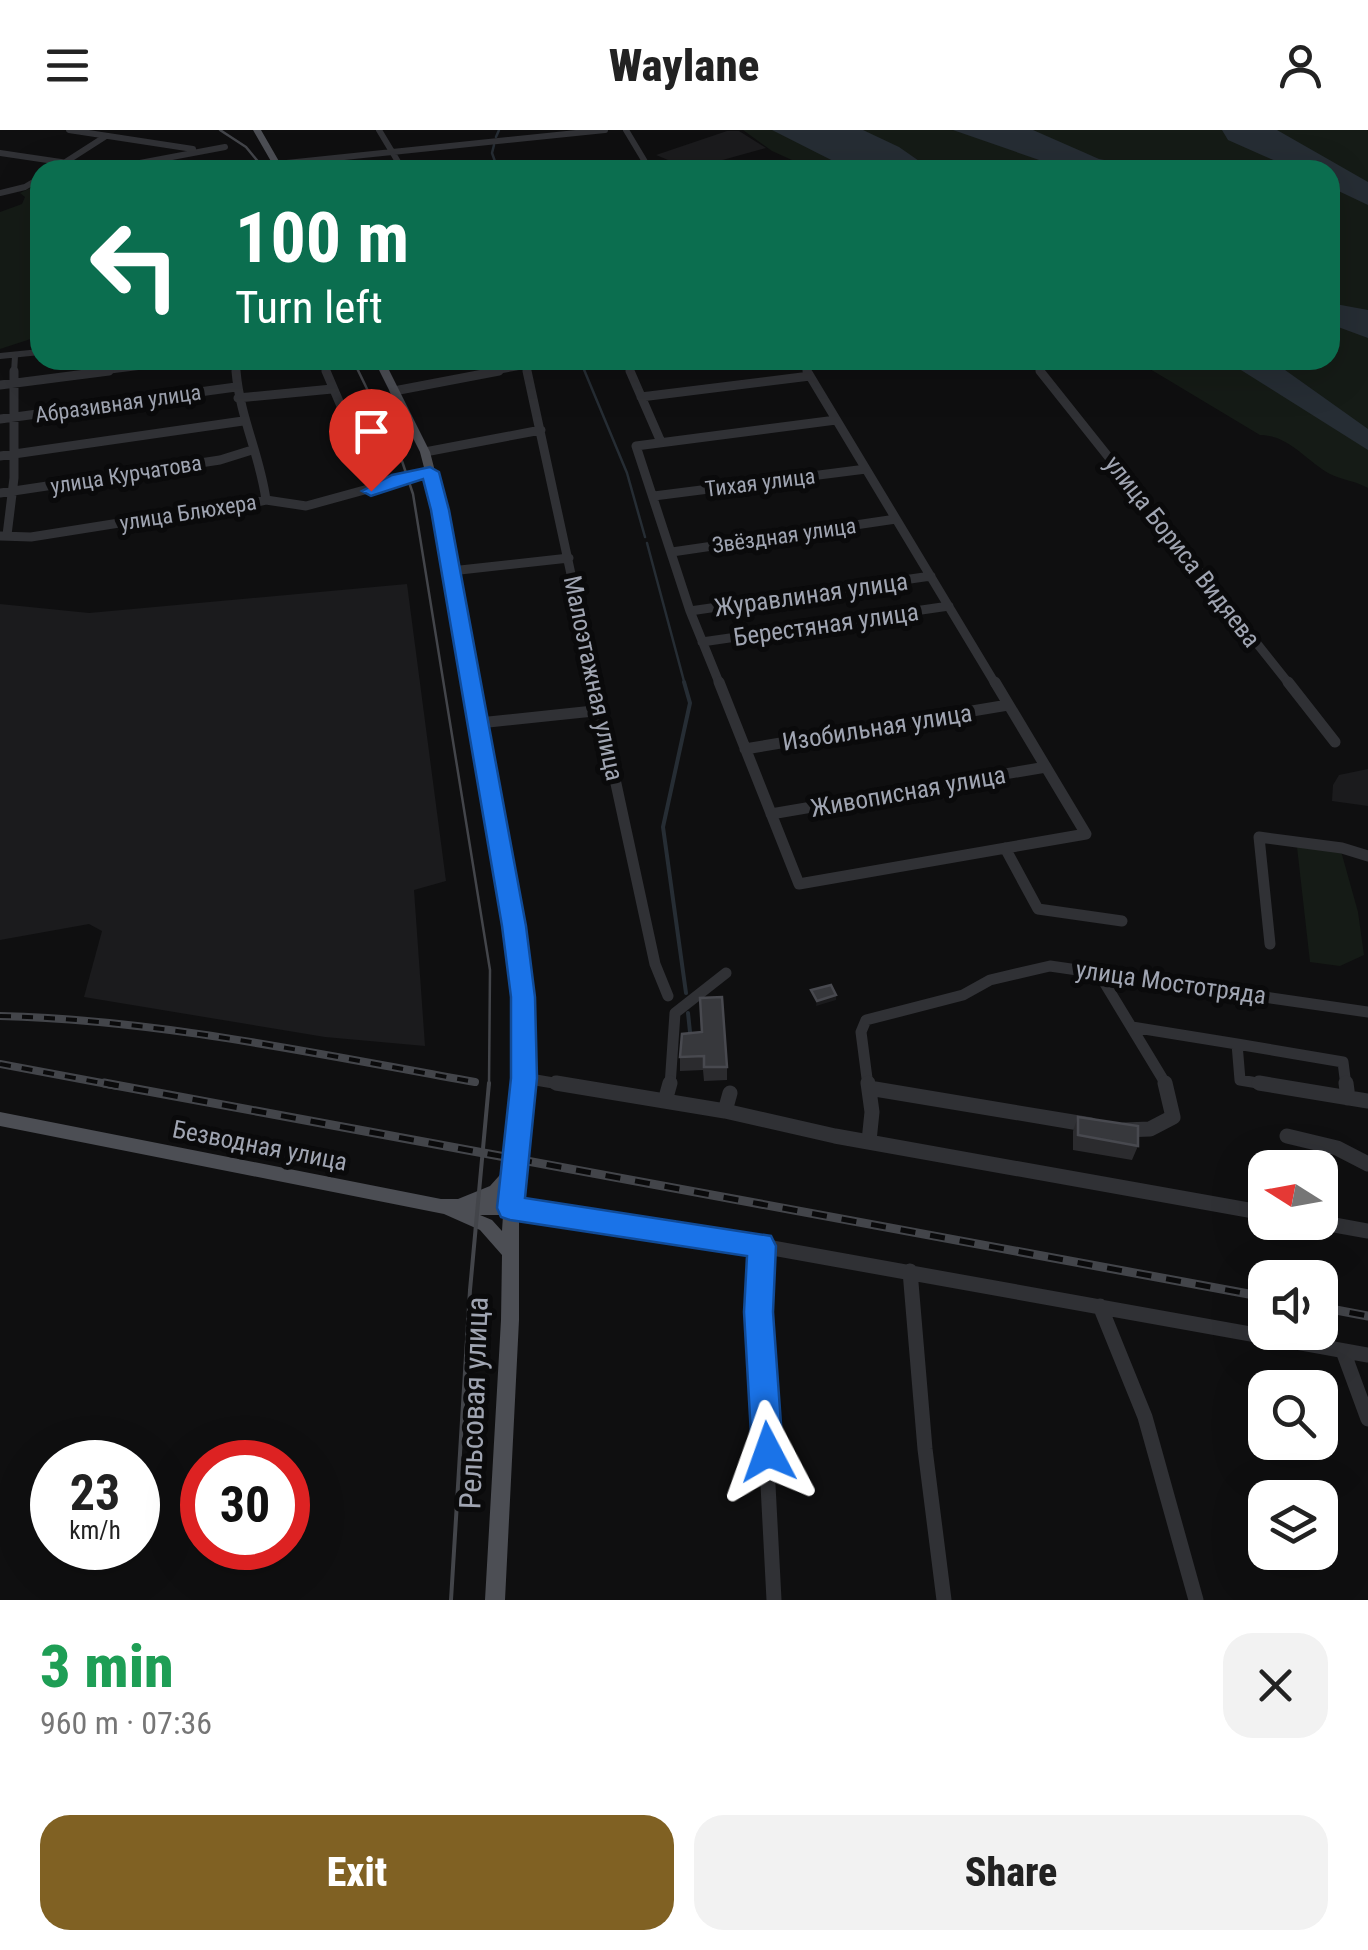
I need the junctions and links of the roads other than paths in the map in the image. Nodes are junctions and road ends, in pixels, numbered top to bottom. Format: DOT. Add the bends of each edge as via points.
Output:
graph roads {
  1 [pos="69,130"];
  2 [pos="257,130"];
  3 [pos="378,130"];
  4 [pos="456,130"];
  5 [pos="541,130"];
  6 [pos="559,130"];
  7 [pos="605,130"];
  8 [pos="626,130"];
  9 [pos="106,136"];
  10 [pos="466,143"];
  11 [pos="226,147"];
  12 [pos="390,150"];
  13 [pos="203,151"];
  14 [pos="0,153"];
  15 [pos="40,160"];
  16 [pos="69,160"];
  17 [pos="153,160"];
  18 [pos="275,160"];
  19 [pos="325,160"];
  20 [pos="396,160"];
  21 [pos="644,160"];
  22 [pos="30,184"];
  23 [pos="0,193"];
  24 [pos="30,354"];
  25 [pos="0,356"];
  26 [pos="15,356"];
  27 [pos="119,370"];
  28 [pos="235,370"];
  29 [pos="324,370"];
  30 [pos="383,370"];
  31 [pos="491,370"];
  32 [pos="525,370"];
  33 [pos="630,370"];
  34 [pos="806,370"];
  35 [pos="1039,370"];
  36 [pos="810,376"];
  37 [pos="13,384"];
  38 [pos="0,386"];
  39 [pos="236,387"];
  40 [pos="332,390"];
  41 [pos="394,391"];
  42 [pos="642,397"];
  43 [pos="238,398"];
  44 [pos="12,418"];
  45 [pos="0,419"];
  46 [pos="836,420"];
  47 [pos="244,421"];
  48 [pos="541,430"];
  49 [pos="662,442"];
  50 [pos="252,450"];
  51 [pos="425,452"];
  52 [pos="12,454"];
  53 [pos="0,456"];
  54 [pos="866,468"];
  55 [pos="430,472"];
  56 [pos="385,485"];
  57 [pos="16,491"];
  58 [pos="0,493"];
  59 [pos="654,496"];
  60 [pos="266,500"];
  61 [pos="896,519"];
  62 [pos="4,536"];
  63 [pos="672,552"];
  64 [pos="569,558"];
  65 [pos="451,571"];
  66 [pos="931,576"];
  67 [pos="949,606"];
  68 [pos="690,611"];
  69 [pos="702,642"];
  70 [pos="1008,705"];
  71 [pos="602,710"];
  72 [pos="479,723"];
  73 [pos="1335,742"];
  74 [pos="745,748"];
  75 [pos="1046,767"];
  76 [pos="771,814"];
  77 [pos="1004,848"];
  78 [pos="1366,854"];
  79 [pos="1122,921"];
  80 [pos="1270,944"];
  81 [pos="1098,972"];
  82 [pos="726,973"];
  83 [pos="668,996"];
  84 [pos="1368,1012"];
  85 [pos="1132,1027"];
  86 [pos="1237,1044"];
  87 [pos="524,1078"];
  88 [pos="868,1088"];
  89 [pos="730,1093"];
  90 [pos="1348,1098"];
  91 [pos="666,1101"];
  92 [pos="1368,1101"];
  93 [pos="725,1110"];
  94 [pos="0,1119"];
  95 [pos="1286,1136"];
  96 [pos="869,1141"];
  97 [pos="1368,1164"];
  98 [pos="513,1171"];
  99 [pos="441,1206"];
  100 [pos="510,1208"];
  101 [pos="1248,1210"];
  102 [pos="1338,1226"];
  103 [pos="1368,1231"];
  104 [pos="762,1246"];
  105 [pos="510,1252"];
  106 [pos="910,1271"];
  107 [pos="1100,1306"];
  108 [pos="1344,1351"];
  109 [pos="1368,1355"];
  110 [pos="1368,1419"];
  111 [pos="495,1600"];
  112 [pos="774,1600"];
  113 [pos="944,1600"];
  114 [pos="1196,1600"];
  1 -- 9 [label="street"];
  2 -- 18 [label="main road"];
  3 -- 12 [label="street"];
  4 -- 10 [label="street"];
  5 -- 6 [label="street"];
  7 -- 10 [label="street"];
  8 -- 21 [label="street"];
  9 -- 13 [label="street"];
  9 -- 16 [label="street"];
  10 -- 12 [label="street"];
  11 -- 13 [label="street"];
  12 -- 19 [label="street"];
  12 -- 20 [label="street"];
  13 -- 17 [label="street"];
  14 -- 15 [label="street"];
  22 -- 23 [label="street"];
  24 -- 26 [label="street"];
  25 -- 26 [label="street"];
  26 -- 37 [label="street"];
  27 -- 37 [label="street"];
  28 -- 39 [label="street"];
  29 -- 40 [label="street"];
  30 -- 41 [label="main road, Рельсовая улица"];
  31 -- 41 [label="street"];
  32 -- 48 [label="street, Малоэтажная улица"];
  33 -- 42 [label="street"];
  34 -- 36 [label="street"];
  35 -- 73 [label="street, улица Бориса Видяева"];
  36 -- 42 [label="street"];
  36 -- 46 [label="street"];
  37 -- 38 [label="street"];
  37 -- 44 [label="street"];
  39 -- 43 [label="street"];
  39 -- 44 [label="street, Абразивная улица"];
  40 -- 43 [label="street"];
  40 -- 56 [label="street" via="370,474"];
  41 -- 51 [label="main road, Рельсовая улица"];
  42 -- 49 [label="street"];
  43 -- 47 [label="street"];
  44 -- 45 [label="street, Абразивная улица"];
  44 -- 52 [label="street"];
  46 -- 49 [label="street"];
  46 -- 54 [label="street"];
  47 -- 50 [label="street"];
  47 -- 52 [label="street"];
  48 -- 51 [label="street"];
  48 -- 64 [label="street, Малоэтажная улица"];
  49 -- 59 [label="street" via="636,446"];
  50 -- 57 [label="street, улица Курчатова"];
  50 -- 60 [label="street" via="262,460"];
  51 -- 55 [label="main road, Рельсовая улица"];
  52 -- 53 [label="street"];
  52 -- 57 [label="street"];
  54 -- 59 [label="street, Тихая улица"];
  54 -- 61 [label="street"];
  55 -- 56 [label="street, улица Блюхера"];
  55 -- 65 [label="main road, Рельсовая улица"];
  56 -- 60 [label="street, улица Блюхера" via="306,506"];
  57 -- 58 [label="street, улица Курчатова"];
  57 -- 62 [label="street"];
  59 -- 63 [label="street"];
  60 -- 62 [label="street, улица Блюхера" via="194,516"];
  61 -- 63 [label="street, Звёздная улица"];
  61 -- 66 [label="street"];
  63 -- 68 [label="street"];
  64 -- 65 [label="street"];
  64 -- 71 [label="street, Малоэтажная улица"];
  65 -- 72 [label="main road, Рельсовая улица"];
  66 -- 67 [label="street"];
  66 -- 68 [label="street, Журавлиная улица"];
  67 -- 69 [label="street, Берестяная улица"];
  67 -- 70 [label="street"];
  68 -- 69 [label="street"];
  69 -- 74 [label="street"];
  70 -- 74 [label="street, Изобильная улица"];
  70 -- 75 [label="street"];
  71 -- 72 [label="street"];
  71 -- 83 [label="street, Малоэтажная улица" via="655,964"];
  72 -- 87 [label="main road, Рельсовая улица" via="520,964"];
  74 -- 76 [label="street"];
  75 -- 76 [label="street, Живописная улица"];
  75 -- 77 [label="street" via="1086,834"];
  76 -- 77 [label="street" via="799,884"];
  77 -- 79 [label="street" via="1038,908"];
  78 -- 80 [label="street" via="1259,836"];
  81 -- 84 [label="street, улица Мостотряда"];
  81 -- 85 [label="street"];
  81 -- 88 [label="street, улица Мостотряда" via="1037,968 866,1020 861,1032"];
  82 -- 91 [label="street" via="675,1013"];
  85 -- 86 [label="street"];
  85 -- 88 [label="street" via="1174,1104 1173,1116 1142,1132"];
  86 -- 90 [label="street" via="1344,1062"];
  86 -- 90 [label="street" via="1240,1080"];
  87 -- 91 [label="street"];
  87 -- 98 [label="main road, Рельсовая улица"];
  88 -- 96 [label="street, улица Мостотряда"];
  89 -- 93 [label="street"];
  90 -- 92 [label="street"];
  91 -- 93 [label="street"];
  93 -- 96 [label="street"];
  94 -- 99 [label="main road, Безводная улица"];
  95 -- 97 [label="street" via="1337,1148"];
  96 -- 101 [label="street"];
  98 -- 99 [label="main road" via="488,1196"];
  98 -- 100 [label="main road, Рельсовая улица"];
  99 -- 100 [label="main road, Безводная улица"];
  99 -- 105 [label="main road" via="486,1226"];
  100 -- 104 [label="street"];
  100 -- 105 [label="main road, Рельсовая улица"];
  102 -- 103 [label="street"];
  104 -- 106 [label="street"];
  104 -- 112 [label="street" via="759,1312"];
  105 -- 111 [label="main road, Рельсовая улица"];
  106 -- 107 [label="street"];
  106 -- 113 [label="street"];
  107 -- 108 [label="street"];
  107 -- 114 [label="street" via="1145,1416"];
  108 -- 109 [label="street"];
  108 -- 110 [label="street"];
}
